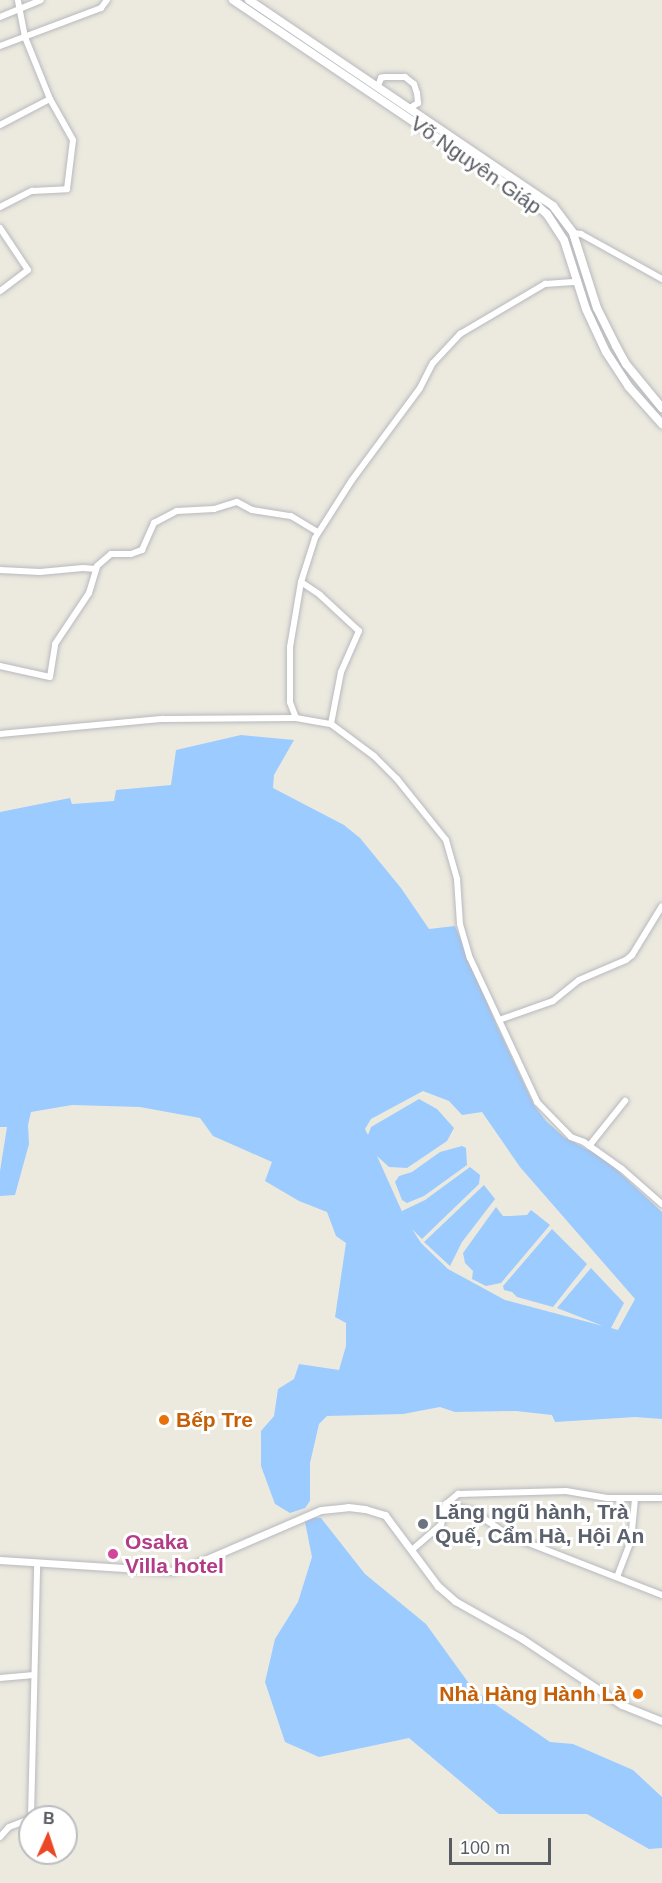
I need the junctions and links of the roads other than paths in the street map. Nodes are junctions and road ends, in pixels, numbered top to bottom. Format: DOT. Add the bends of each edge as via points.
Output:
graph roads {
  1 [pos="18,0"];
  2 [pos="41,0"];
  3 [pos="107,0"];
  4 [pos="233,0"];
  5 [pos="249,0"];
  6 [pos="19,9"];
  7 [pos="0,17"];
  8 [pos="25,37"];
  9 [pos="0,46"];
  10 [pos="375,90"];
  11 [pos="50,99"];
  12 [pos="407,112"];
  13 [pos="0,125"];
  14 [pos="0,207"];
  15 [pos="0,228"];
  16 [pos="573,233"];
  17 [pos="662,279"];
  18 [pos="577,282"];
  19 [pos="0,291"];
  20 [pos="662,408"];
  21 [pos="662,424"];
  22 [pos="318,532"];
  23 [pos="96,569"];
  24 [pos="0,570"];
  25 [pos="301,582"];
  26 [pos="0,666"];
  27 [pos="296,718"];
  28 [pos="331,724"];
  29 [pos="0,734"];
  30 [pos="662,906"];
  31 [pos="499,1020"];
  32 [pos="625,1101"];
  33 [pos="589,1146"];
  34 [pos="662,1204"];
  35 [pos="662,1498"];
  36 [pos="635,1499"];
  37 [pos="446,1504"];
  38 [pos="412,1549"];
  39 [pos="0,1560"];
  40 [pos="37,1564"];
  41 [pos="616,1577"];
  42 [pos="662,1595"];
  43 [pos="34,1675"];
  44 [pos="0,1678"];
  45 [pos="662,1721"];
  46 [pos="31,1805"];
  47 [pos="18,1823"];
  48 [pos="0,1837"];
  1 -- 6 [label="street"];
  2 -- 6 [label="street"];
  3 -- 8 [label="street" via="101,8"];
  4 -- 10 [label="main road, Võ Nguyên Giáp"];
  5 -- 10 [label="main road, Võ Nguyên Giáp"];
  6 -- 7 [label="street"];
  6 -- 8 [label="street"];
  8 -- 9 [label="street"];
  8 -- 11 [label="street"];
  10 -- 12 [label="main road, Võ Nguyên Giáp"];
  10 -- 12 [label="street" via="381,78 405,77 414,84 418,103"];
  11 -- 13 [label="street"];
  11 -- 14 [label="street" via="73,140 67,189 32,191"];
  12 -- 16 [label="main road, Võ Nguyên Giáp" via="540,194 564,217"];
  12 -- 18 [label="main road, Võ Nguyên Giáp" via="547,214 564,240"];
  15 -- 19 [label="street" via="28,270"];
  16 -- 17 [label="street"];
  16 -- 20 [label="main road, Võ Nguyên Giáp" via="597,308 616,346"];
  18 -- 21 [label="main road, Võ Nguyên Giáp" via="617,371"];
  18 -- 22 [label="street" via="546,284 460,334 433,363 420,388"];
  22 -- 23 [label="street" via="291,516 252,510 237,502 206,510 183,509 153,523 142,550 111,554"];
  22 -- 25 [label="street"];
  23 -- 24 [label="street"];
  23 -- 26 [label="street" via="89,593 55,644 50,677"];
  25 -- 27 [label="street" via="290,647 290,702"];
  25 -- 28 [label="street" via="359,631 341,672"];
  27 -- 28 [label="street"];
  27 -- 29 [label="street" via="139,720"];
  28 -- 31 [label="street" via="397,779 446,840 457,879 465,942"];
  30 -- 31 [label="street" via="632,956 579,980 553,1001"];
  31 -- 33 [label="street" via="537,1102 571,1137"];
  32 -- 33 [label="street"];
  33 -- 34 [label="street"];
  35 -- 36 [label="street"];
  36 -- 37 [label="street" via="566,1491 453,1495"];
  36 -- 41 [label="street" via="631,1541"];
  37 -- 38 [label="street" via="441,1525"];
  37 -- 41 [label="street" via="473,1511 508,1535"];
  38 -- 40 [label="street" via="385,1515 348,1507 321,1510 171,1571"];
  38 -- 45 [label="street" via="438,1586 454,1601 521,1638 622,1705"];
  39 -- 40 [label="street"];
  40 -- 43 [label="street"];
  41 -- 42 [label="street"];
  43 -- 44 [label="street"];
  43 -- 46 [label="street"];
  47 -- 48 [label="street"];
}
